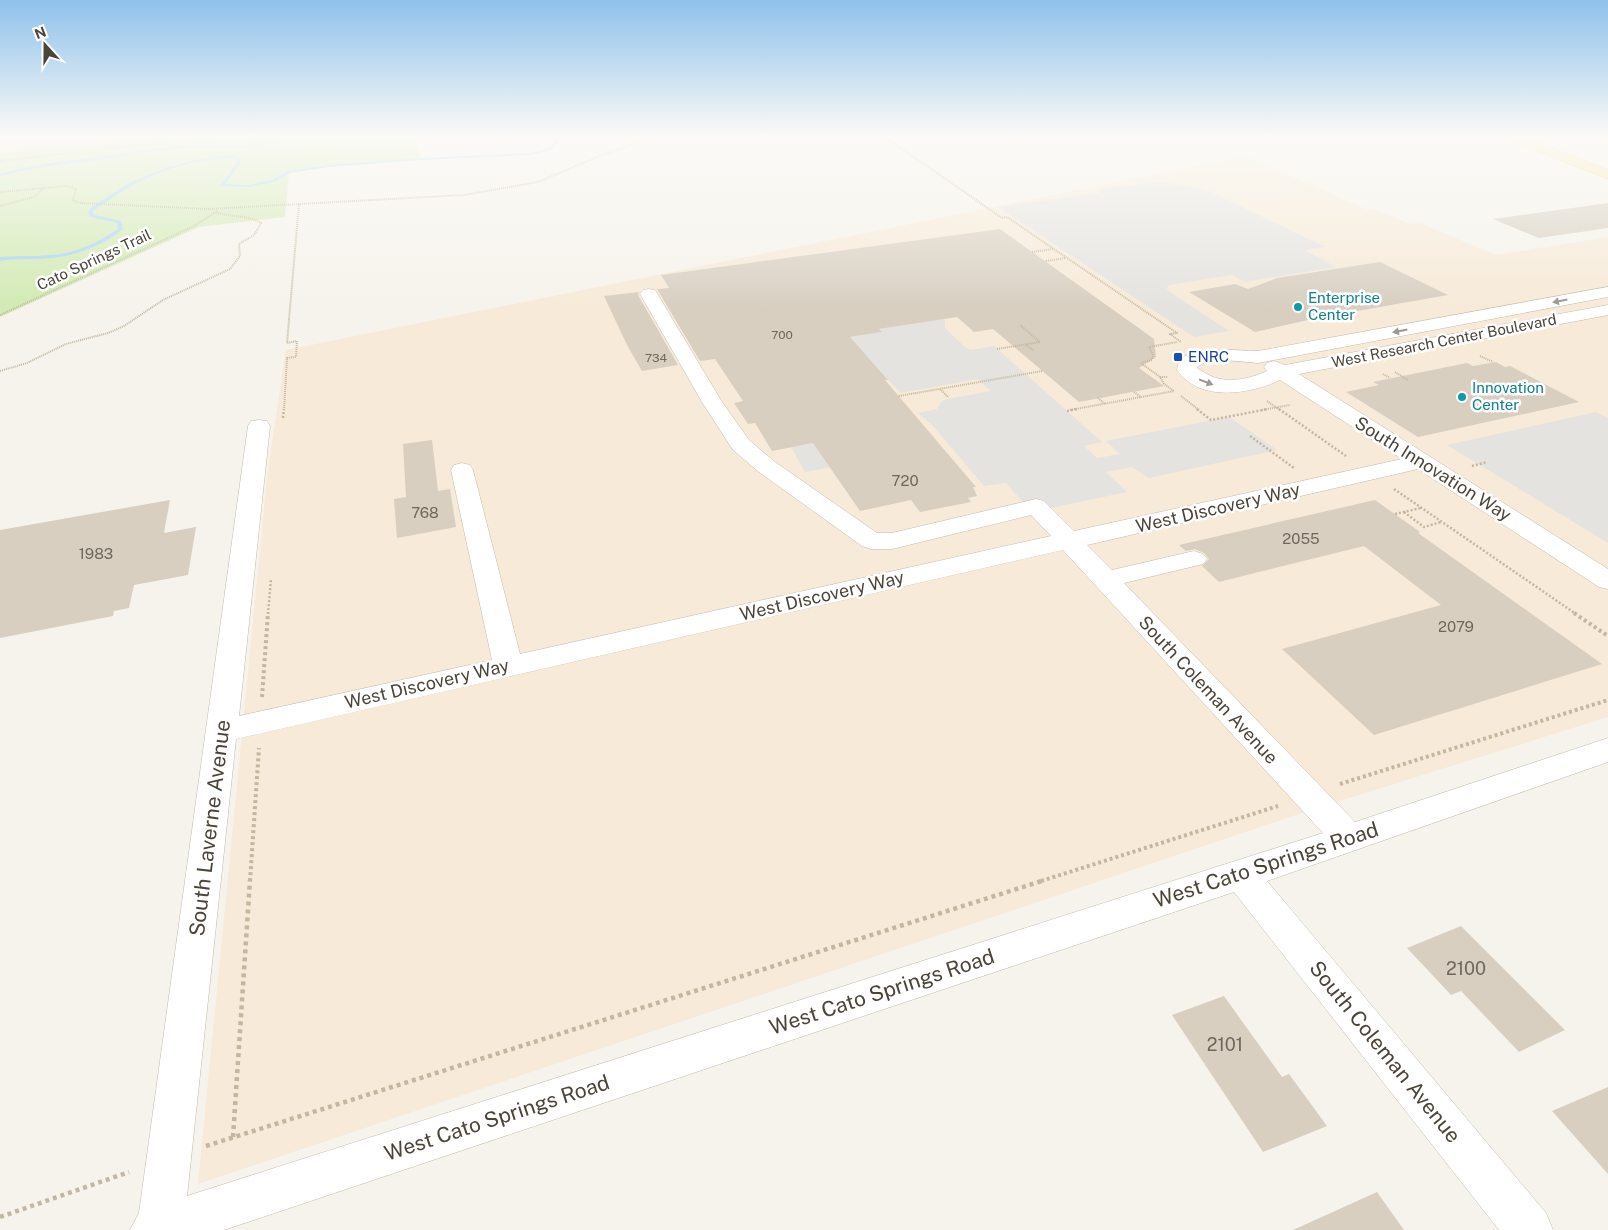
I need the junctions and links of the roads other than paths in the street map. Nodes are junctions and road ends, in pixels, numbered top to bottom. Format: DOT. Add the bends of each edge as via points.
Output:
graph roads {
  1 [pos="649,294"];
  2 [pos="1604,296"];
  3 [pos="1608,310"];
  4 [pos="1370,337"];
  5 [pos="1312,347"];
  6 [pos="1394,350"];
  7 [pos="1258,357"];
  8 [pos="1336,361"];
  9 [pos="1281,372"];
  10 [pos="270,427"];
  11 [pos="1423,461"];
  12 [pos="462,470"];
  13 [pos="1068,541"];
  14 [pos="1194,559"];
  15 [pos="1104,580"];
  16 [pos="1608,581"];
  17 [pos="508,666"];
  18 [pos="222,731"];
  19 [pos="1608,750"];
  20 [pos="1349,838"];
  21 [pos="1241,874"];
  22 [pos="158,1229"];
  23 [pos="1529,1230"];
  1 -- 13 [label="street, South Coleman Avenue" via="741,445 872,541 892,541 1036,506"];
  2 -- 4 [label="street, West Research Center Boulevard, one-way"];
  3 -- 6 [label="street, West Research Center Boulevard"];
  4 -- 5 [label="street, West Research Center Boulevard"];
  4 -- 6 [label="street"];
  5 -- 7 [label="street, West Research Center Boulevard"];
  5 -- 8 [label="street"];
  6 -- 8 [label="street, West Research Center Boulevard"];
  7 -- 9 [label="street, South Innovation Way"];
  7 -- 9 [label="street, West Research Center Boulevard, one-way" via="1197,358 1188,363 1187,370 1205,382 1238,388"];
  8 -- 9 [label="street, West Research Center Boulevard"];
  9 -- 11 [label="street, South Innovation Way"];
  10 -- 18 [label="street, South Laverne Avenue"];
  11 -- 13 [label="street, West Discovery Way"];
  11 -- 16 [label="street, South Innovation Way"];
  12 -- 17 [label="street"];
  13 -- 15 [label="street, South Coleman Avenue"];
  13 -- 17 [label="street, West Discovery Way"];
  14 -- 15 [label="street"];
  15 -- 20 [label="street, South Coleman Avenue"];
  17 -- 18 [label="street, West Discovery Way"];
  18 -- 22 [label="street, South Laverne Avenue"];
  19 -- 20 [label="street, West Cato Springs Road"];
  20 -- 21 [label="street, West Cato Springs Road"];
  21 -- 22 [label="street, West Cato Springs Road"];
  21 -- 23 [label="street, South Coleman Avenue"];
}
